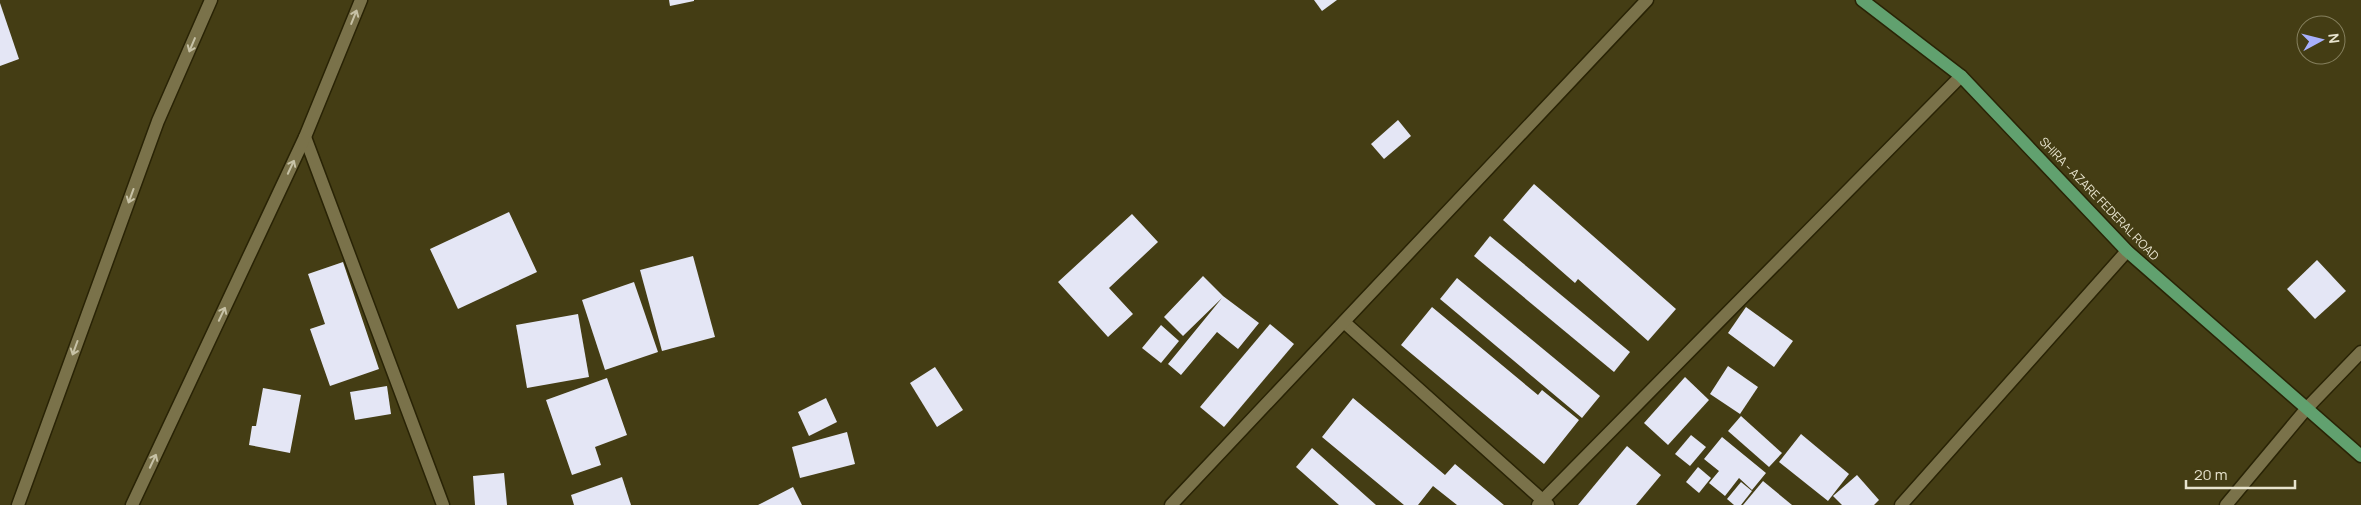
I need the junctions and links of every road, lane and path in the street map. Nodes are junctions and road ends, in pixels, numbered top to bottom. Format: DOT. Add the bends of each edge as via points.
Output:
graph roads {
  1 [pos="211,0"];
  2 [pos="361,0"];
  3 [pos="1647,0"];
  4 [pos="1862,0"];
  5 [pos="1961,76"];
  6 [pos="305,137"];
  7 [pos="2127,251"];
  8 [pos="1344,322"];
  9 [pos="2361,352"];
  10 [pos="2307,408"];
  11 [pos="2361,456"];
  12 [pos="1543,503"];
  13 [pos="18,505"];
  14 [pos="132,505"];
  15 [pos="443,505"];
  16 [pos="1171,505"];
  17 [pos="1901,505"];
  18 [pos="2226,505"];
  1 -- 13 [label="street, one-way" via="158,121"];
  6 -- 2 [label="street, one-way"];
  3 -- 8 [label="street"];
  4 -- 5 [label="main road, SHIRA - AZARE FEDERAL ROAD"];
  5 -- 7 [label="main road, SHIRA - AZARE FEDERAL ROAD"];
  5 -- 12 [label="street"];
  14 -- 6 [label="street, one-way"];
  6 -- 15 [label="street"];
  7 -- 10 [label="main road, SHIRA - AZARE FEDERAL ROAD"];
  7 -- 17 [label="street"];
  8 -- 12 [label="street"];
  8 -- 16 [label="street"];
  9 -- 10 [label="street"];
  10 -- 11 [label="main road, SHIRA - AZARE FEDERAL ROAD"];
  10 -- 18 [label="street"];
}
